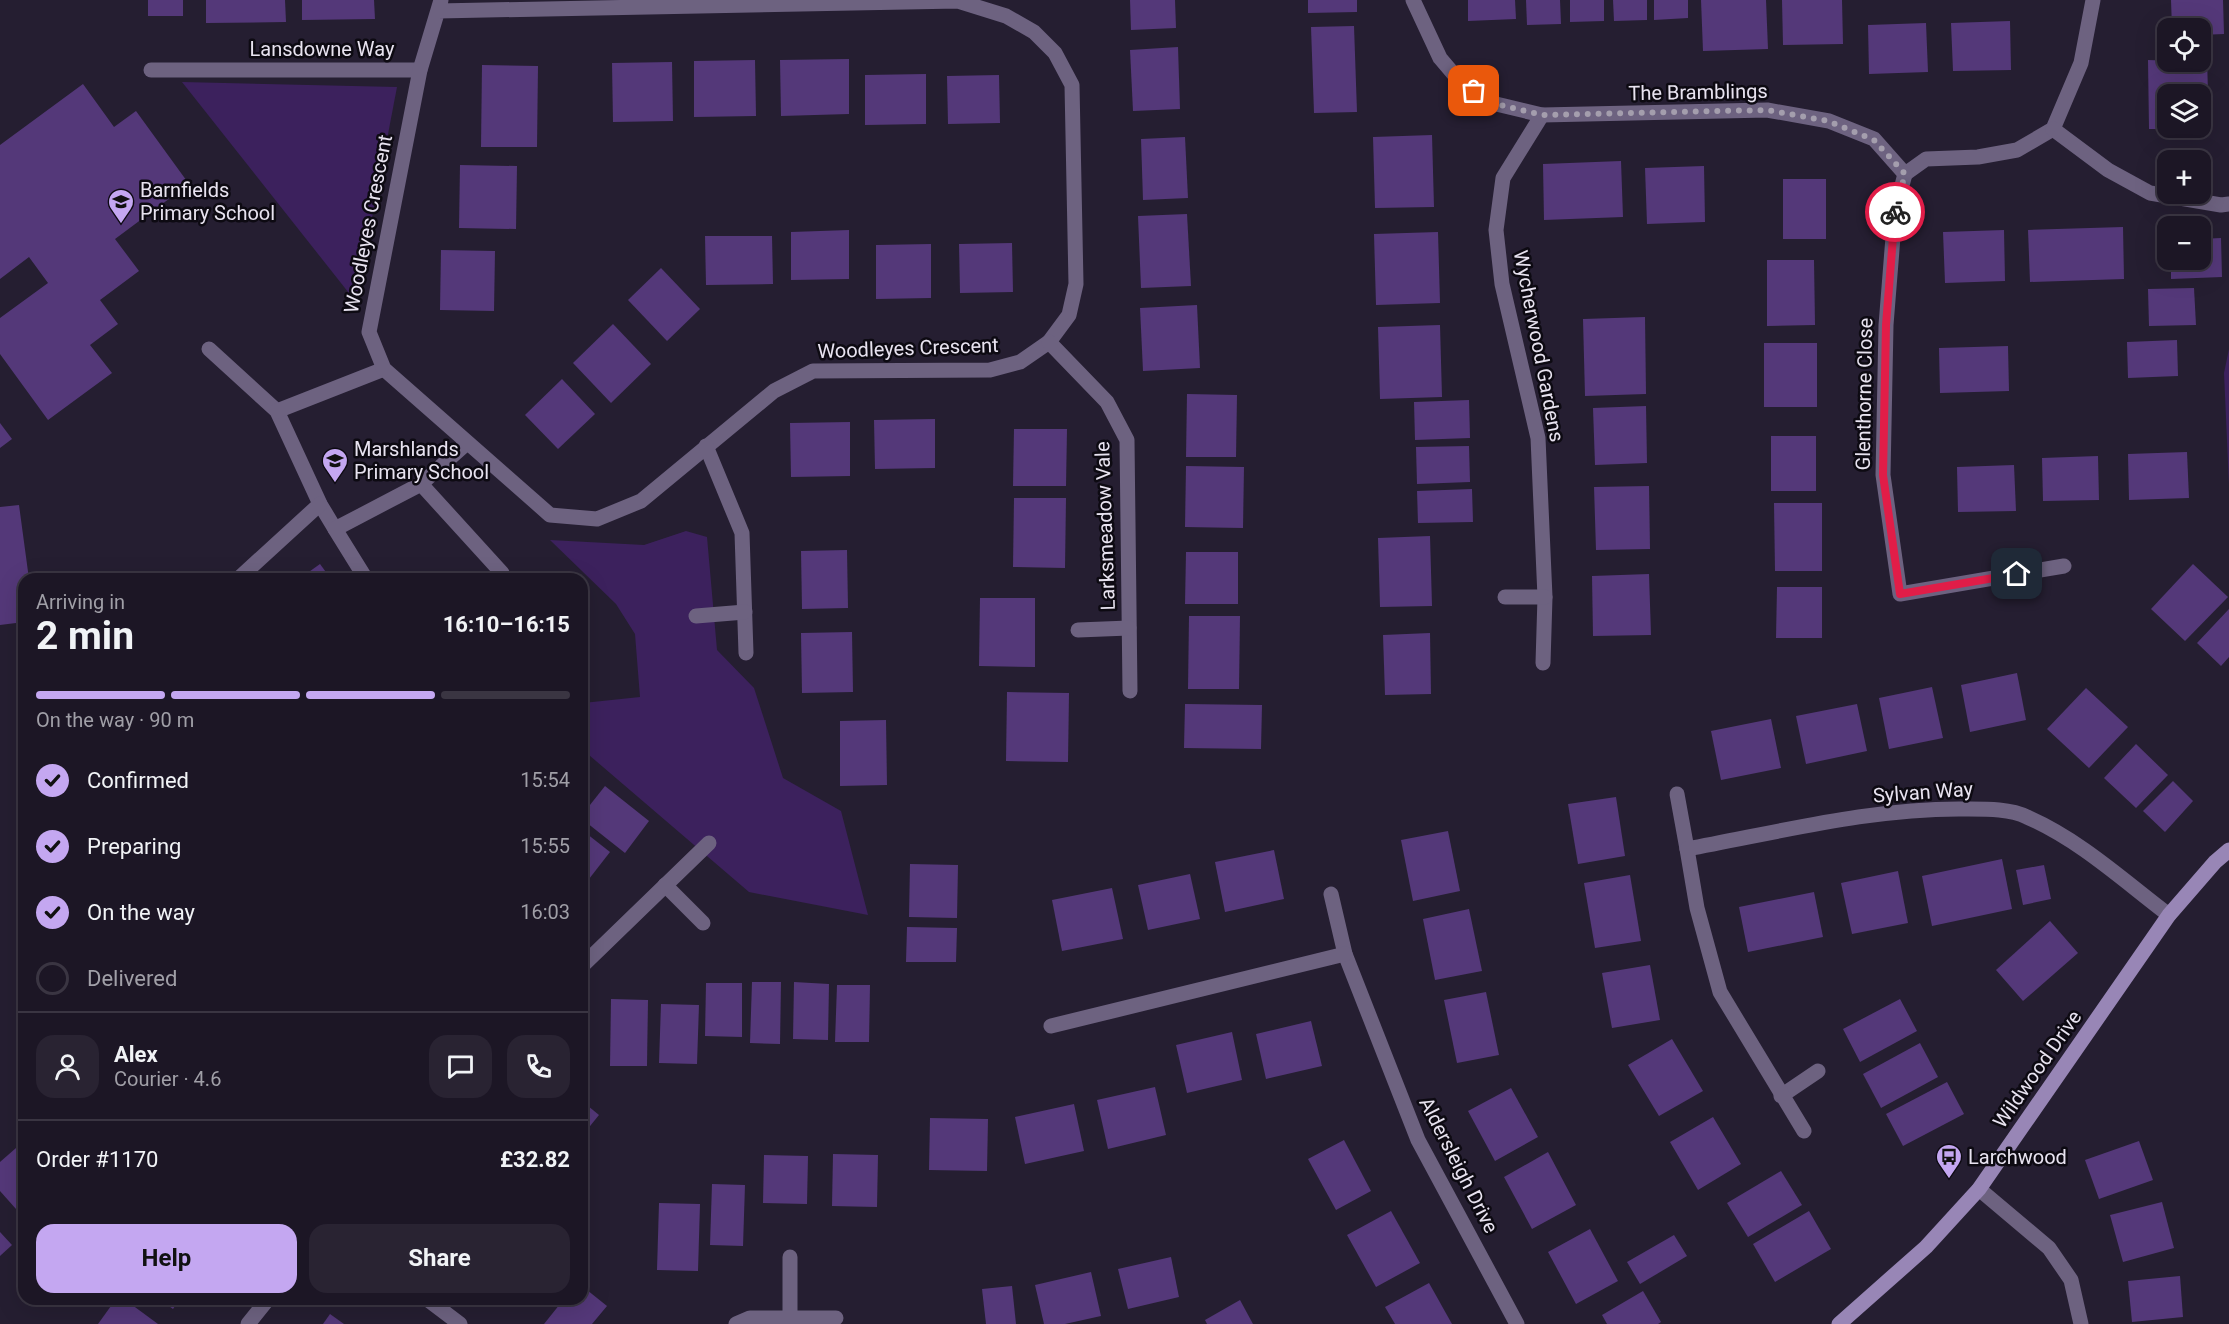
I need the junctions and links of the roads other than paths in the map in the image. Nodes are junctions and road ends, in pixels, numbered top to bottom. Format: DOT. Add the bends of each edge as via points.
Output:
graph roads {
  1 [pos="1413,0"];
  2 [pos="2093,0"];
  3 [pos="440,5"];
  4 [pos="151,70"];
  5 [pos="420,70"];
  6 [pos="1542,115"];
  7 [pos="2053,129"];
  8 [pos="1905,174"];
  9 [pos="2229,204"];
  10 [pos="1049,342"];
  11 [pos="209,349"];
  12 [pos="384,369"];
  13 [pos="277,411"];
  14 [pos="467,443"];
  15 [pos="706,446"];
  16 [pos="421,484"];
  17 [pos="320,504"];
  18 [pos="335,528"];
  19 [pos="2064,566"];
  20 [pos="245,573"];
  21 [pos="362,573"];
  22 [pos="501,573"];
  23 [pos="1505,597"];
  24 [pos="1545,597"];
  25 [pos="745,612"];
  26 [pos="696,616"];
  27 [pos="1129,628"];
  28 [pos="1078,630"];
  29 [pos="746,653"];
  30 [pos="1543,663"];
  31 [pos="1130,691"];
  32 [pos="1677,794"];
  33 [pos="709,843"];
  34 [pos="1687,849"];
  35 [pos="2229,850"];
  36 [pos="665,885"];
  37 [pos="1331,894"];
  38 [pos="2169,915"];
  39 [pos="703,923"];
  40 [pos="1345,954"];
  41 [pos="588,960"];
  42 [pos="1051,1026"];
  43 [pos="1818,1071"];
  44 [pos="1781,1096"];
  45 [pos="1804,1131"];
  46 [pos="1979,1189"];
  47 [pos="790,1257"];
  48 [pos="263,1305"];
  49 [pos="435,1305"];
  50 [pos="790,1318"];
  51 [pos="836,1318"];
  52 [pos="248,1324"];
  53 [pos="460,1324"];
  54 [pos="736,1324"];
  55 [pos="1517,1324"];
  56 [pos="1839,1324"];
  57 [pos="2081,1324"];
  1 -- 6 [label="street, The Bramblings" via="1440,58 1456,78 1492,103"];
  2 -- 7 [label="street" via="2081,63"];
  3 -- 5 [label="street, Lansdowne Way"];
  3 -- 10 [label="street, Woodleyes Crescent" via="958,1 1006,16 1034,32 1055,53 1072,85 1076,284 1069,315"];
  4 -- 5 [label="street, Lansdowne Way"];
  5 -- 12 [label="street, Woodleyes Crescent" via="369,332"];
  6 -- 8 [label="street, The Bramblings" via="1767,110 1828,121 1874,140"];
  6 -- 24 [label="street, Wycherwood Gardens" via="1503,178 1496,230 1502,284 1538,438"];
  7 -- 8 [label="street" via="2017,150 1978,157 1926,159"];
  7 -- 9 [label="street" via="2108,170 2150,193"];
  8 -- 19 [label="street, Glenthorne Close" via="1895,212 1886,325 1883,475 1900,594"];
  10 -- 15 [label="street, Woodleyes Crescent" via="1020,362 990,370 813,370 774,391"];
  10 -- 27 [label="street, Larksmeadow Vale" via="1107,402 1128,440"];
  11 -- 13 [label="street"];
  12 -- 13 [label="street"];
  12 -- 14 [label="street, Woodleyes Crescent"];
  13 -- 17 [label="street"];
  14 -- 15 [label="street, Woodleyes Crescent" via="550,515 597,519 641,501"];
  14 -- 16 [label="street"];
  15 -- 25 [label="street" via="742,533"];
  16 -- 18 [label="street"];
  16 -- 22 [label="street"];
  17 -- 18 [label="street"];
  17 -- 20 [label="street"];
  18 -- 21 [label="street"];
  23 -- 24 [label="street"];
  24 -- 30 [label="street, Wycherwood Gardens"];
  25 -- 26 [label="street"];
  25 -- 29 [label="street"];
  27 -- 28 [label="street, Larksmeadow Vale"];
  27 -- 31 [label="street, Larksmeadow Vale"];
  32 -- 34 [label="street"];
  33 -- 36 [label="street"];
  34 -- 38 [label="street, Sylvan Way" via="1877,814 1938,808 1988,809 2025,816 2067,838"];
  34 -- 44 [label="street" via="1697,908 1720,992"];
  35 -- 38 [label="street, Wildwood Drive"];
  36 -- 39 [label="street"];
  36 -- 41 [label="street"];
  37 -- 40 [label="street, Aldersleigh Drive"];
  38 -- 46 [label="street, Wildwood Drive"];
  40 -- 42 [label="street"];
  40 -- 55 [label="street, Aldersleigh Drive" via="1418,1140"];
  43 -- 44 [label="street"];
  44 -- 45 [label="street"];
  46 -- 56 [label="street, Wildwood Drive" via="1926,1247"];
  46 -- 57 [label="street" via="2049,1248 2072,1280"];
  47 -- 50 [label="street"];
  48 -- 52 [label="street"];
  49 -- 53 [label="street"];
  50 -- 51 [label="street"];
  50 -- 54 [label="street" via="750,1318"];
}
